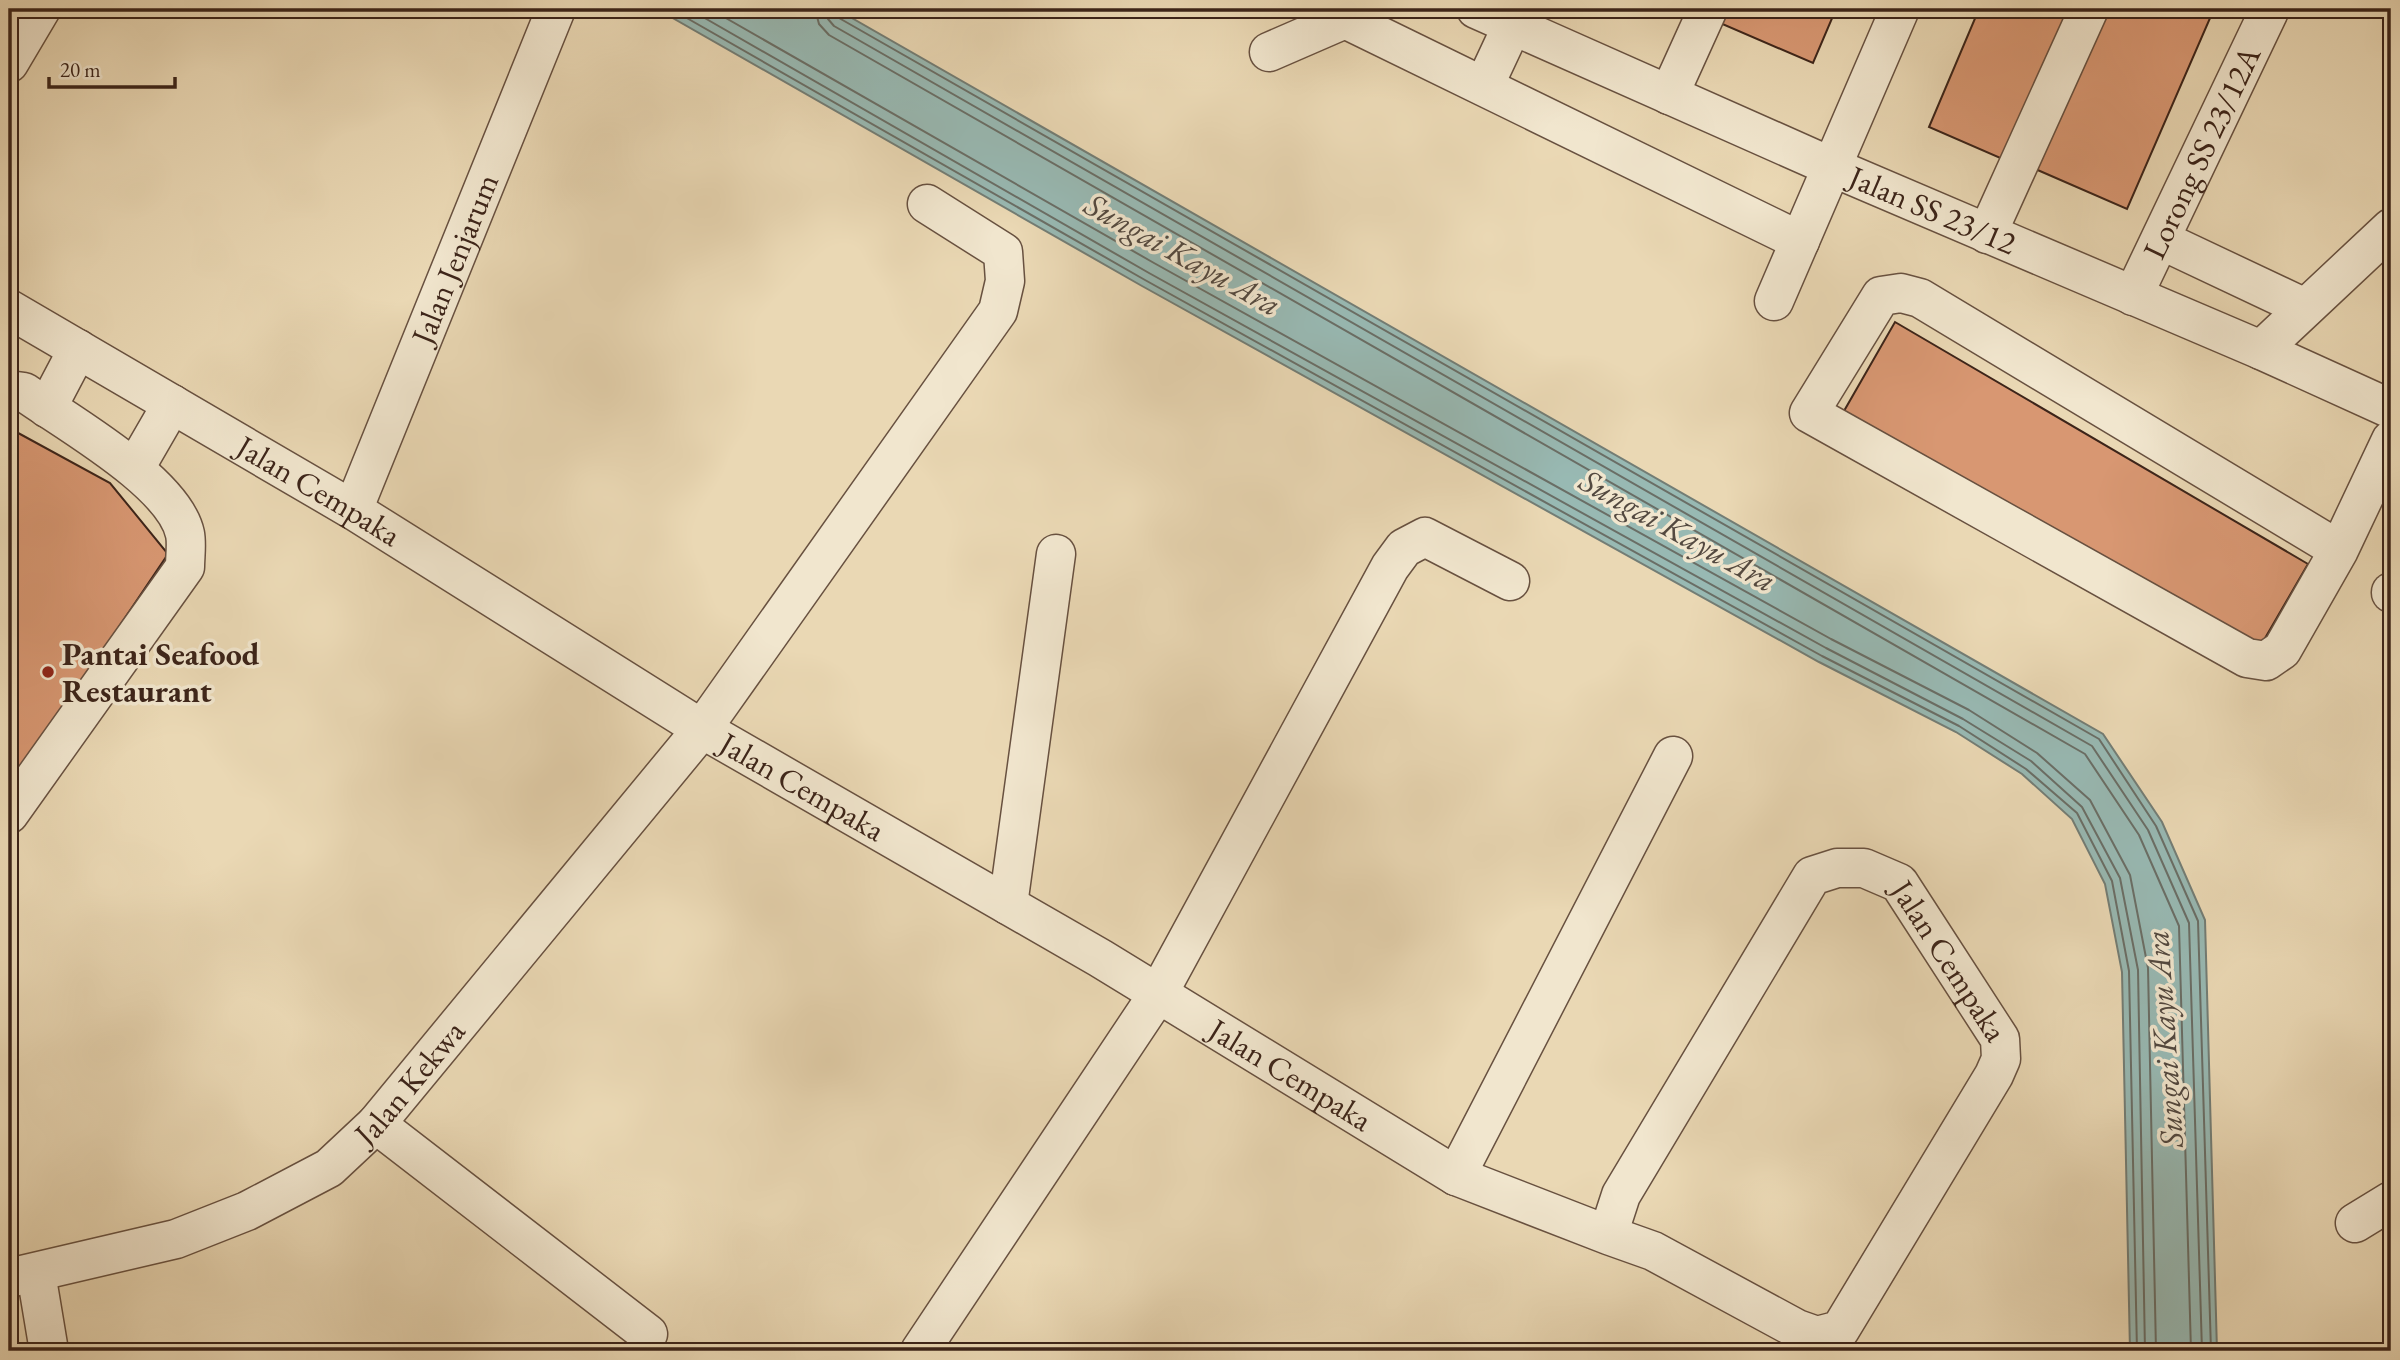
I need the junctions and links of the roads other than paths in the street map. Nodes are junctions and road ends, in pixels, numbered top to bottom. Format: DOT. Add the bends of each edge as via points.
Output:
graph roads {
  1 [pos="41,9"];
  2 [pos="556,9"];
  3 [pos="1476,9"];
  4 [pos="1708,9"];
  5 [pos="1900,9"];
  6 [pos="2089,9"];
  7 [pos="2270,9"];
  8 [pos="1516,17"];
  9 [pos="1269,52"];
  10 [pos="9,63"];
  11 [pos="1484,86"];
  12 [pos="1669,95"];
  13 [pos="1832,167"];
  14 [pos="927,204"];
  15 [pos="2391,228"];
  16 [pos="1987,234"];
  17 [pos="2161,240"];
  18 [pos="1800,241"];
  19 [pos="2133,296"];
  20 [pos="1774,302"];
  21 [pos="2305,308"];
  22 [pos="9,309"];
  23 [pos="78,349"];
  24 [pos="2261,350"];
  25 [pos="9,390"];
  26 [pos="172,404"];
  27 [pos="47,408"];
  28 [pos="2391,409"];
  29 [pos="2391,440"];
  30 [pos="135,468"];
  31 [pos="353,510"];
  32 [pos="2339,550"];
  33 [pos="1056,554"];
  34 [pos="1510,581"];
  35 [pos="702,729"];
  36 [pos="1673,756"];
  37 [pos="9,814"];
  38 [pos="1008,905"];
  39 [pos="1158,994"];
  40 [pos="376,1124"];
  41 [pos="1456,1176"];
  42 [pos="2391,1201"];
  43 [pos="2355,1223"];
  44 [pos="1598,1231"];
  45 [pos="22,1275"];
  46 [pos="648,1334"];
  47 [pos="49,1351"];
  48 [pos="920,1351"];
  1 -- 10 [label="street"];
  2 -- 31 [label="street, Jalan Jenjarum"];
  3 -- 8 [label="street, Jalan SS 23/12"];
  4 -- 12 [label="street"];
  5 -- 13 [label="street"];
  6 -- 16 [label="street"];
  7 -- 17 [label="street, Lorong SS 23/12A"];
  8 -- 11 [label="street"];
  8 -- 12 [label="street, Jalan SS 23/12"];
  9 -- 11 [label="street" via="1345,19"];
  11 -- 18 [label="street"];
  12 -- 13 [label="street, Jalan SS 23/12"];
  13 -- 16 [label="street, Jalan SS 23/12"];
  13 -- 18 [label="street"];
  14 -- 35 [label="street, Jalan Kekwa" via="1003,252 1005,281 998,311"];
  15 -- 21 [label="street"];
  16 -- 19 [label="street, Jalan SS 23/12"];
  17 -- 19 [label="street, Lorong SS 23/12A"];
  17 -- 21 [label="street"];
  18 -- 20 [label="street"];
  19 -- 24 [label="street, Jalan SS 23/12"];
  21 -- 24 [label="street"];
  22 -- 23 [label="street, Jalan Cempaka"];
  23 -- 26 [label="street, Jalan Cempaka"];
  23 -- 27 [label="street"];
  24 -- 28 [label="street, Jalan SS 23/12"];
  25 -- 27 [label="street" via="24,392"];
  26 -- 30 [label="street"];
  26 -- 31 [label="street, Jalan Cempaka"];
  27 -- 30 [label="street"];
  29 -- 32 [label="street"];
  30 -- 37 [label="street" via="172,507 185,533 185,567"];
  31 -- 35 [label="street, Jalan Cempaka"];
  32 -- 32 [label="street" via="1920,298 1901,293 1881,296 1809,413 2247,658 2266,661 2281,650"];
  33 -- 38 [label="street"];
  34 -- 39 [label="street" via="1425,537 1404,548"];
  35 -- 38 [label="street, Jalan Cempaka"];
  35 -- 40 [label="street, Jalan Kekwa"];
  36 -- 41 [label="street"];
  38 -- 39 [label="street, Jalan Cempaka"];
  39 -- 41 [label="street, Jalan Cempaka"];
  39 -- 48 [label="street"];
  40 -- 45 [label="street, Jalan Kekwa" via="330,1168 247,1211 176,1239"];
  40 -- 46 [label="street"];
  41 -- 44 [label="street, Jalan Cempaka"];
  42 -- 43 [label="street"];
  44 -- 44 [label="street, Jalan Cempaka" via="1812,876 1837,867 1864,867 1899,883 2000,1039 2001,1059 1840,1329 1816,1336 1797,1329 1653,1251"];
  45 -- 47 [label="street"];
}
